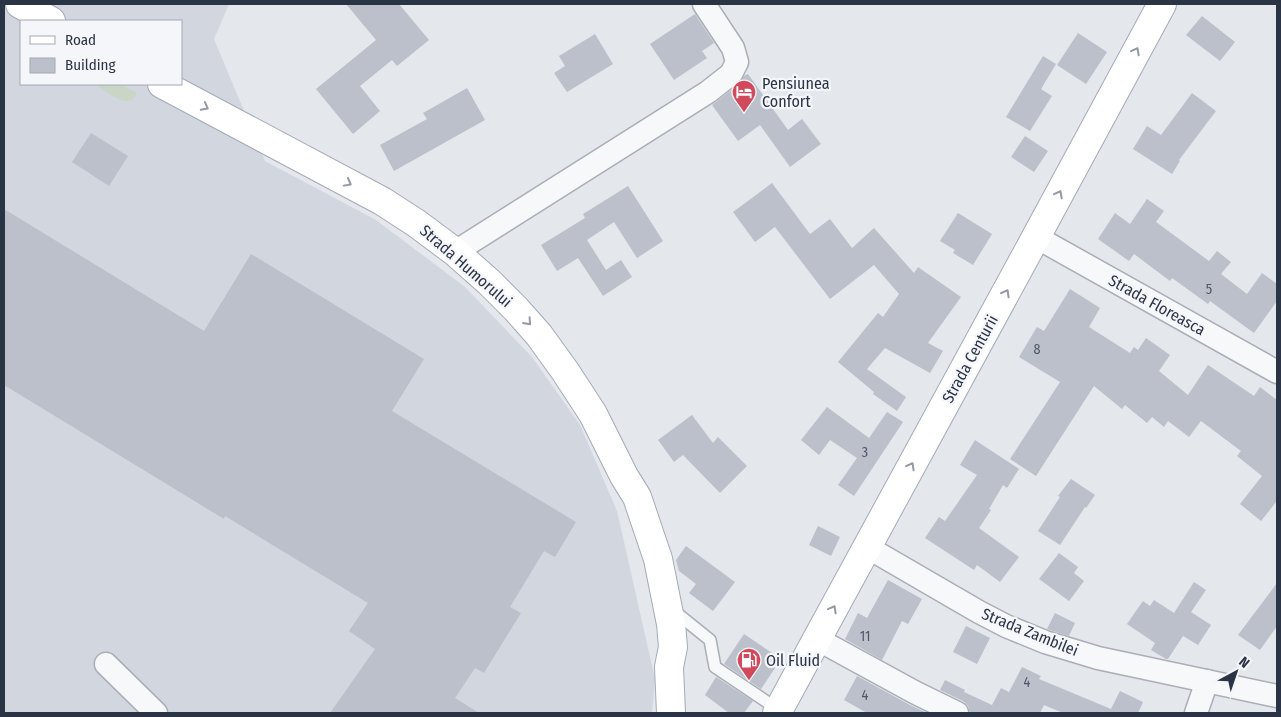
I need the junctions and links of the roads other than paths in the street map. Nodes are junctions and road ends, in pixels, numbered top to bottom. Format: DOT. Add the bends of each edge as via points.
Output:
graph roads {
  1 [pos="20,4"];
  2 [pos="704,4"];
  3 [pos="1162,4"];
  4 [pos="4,9"];
  5 [pos="25,20"];
  6 [pos="49,20"];
  7 [pos="164,85"];
  8 [pos="1036,237"];
  9 [pos="455,252"];
  10 [pos="1277,372"];
  11 [pos="624,476"];
  12 [pos="867,547"];
  13 [pos="668,607"];
  14 [pos="817,639"];
  15 [pos="106,664"];
  16 [pos="670,667"];
  17 [pos="1207,681"];
  18 [pos="1277,696"];
  19 [pos="778,712"];
  20 [pos="156,713"];
  21 [pos="671,713"];
  22 [pos="956,713"];
  23 [pos="1196,713"];
  1 -- 6 [label="main road"];
  2 -- 9 [label="street" via="733,48 737,62 731,74 708,92"];
  8 -- 3 [label="main road, Strada Centurii, one-way"];
  4 -- 5 [label="main road"];
  7 -- 9 [label="main road, Strada Humorului, one-way" via="382,201"];
  8 -- 10 [label="street, Strada Floreasca"];
  12 -- 8 [label="main road, Strada Centurii, one-way"];
  9 -- 11 [label="main road, Strada Humorului, one-way" via="490,282 539,334 593,414"];
  11 -- 13 [label="main road, Strada Humorului" via="636,497 655,548"];
  11 -- 16 [label="main road, Strada Humorului" via="626,499"];
  14 -- 12 [label="main road, Strada Centurii, one-way"];
  12 -- 17 [label="street, Strada Zambilei" via="979,612 1045,642 1098,658"];
  13 -- 16 [label="main road, Strada Humorului" via="673,646"];
  13 -- 19 [label="lane" via="710,640 715,667"];
  14 -- 19 [label="main road, Strada Centurii"];
  14 -- 22 [label="street"];
  15 -- 20 [label="street"];
  16 -- 21 [label="main road, Strada Humorului"];
  17 -- 18 [label="street, Strada Zambilei"];
  17 -- 23 [label="street"];
}
